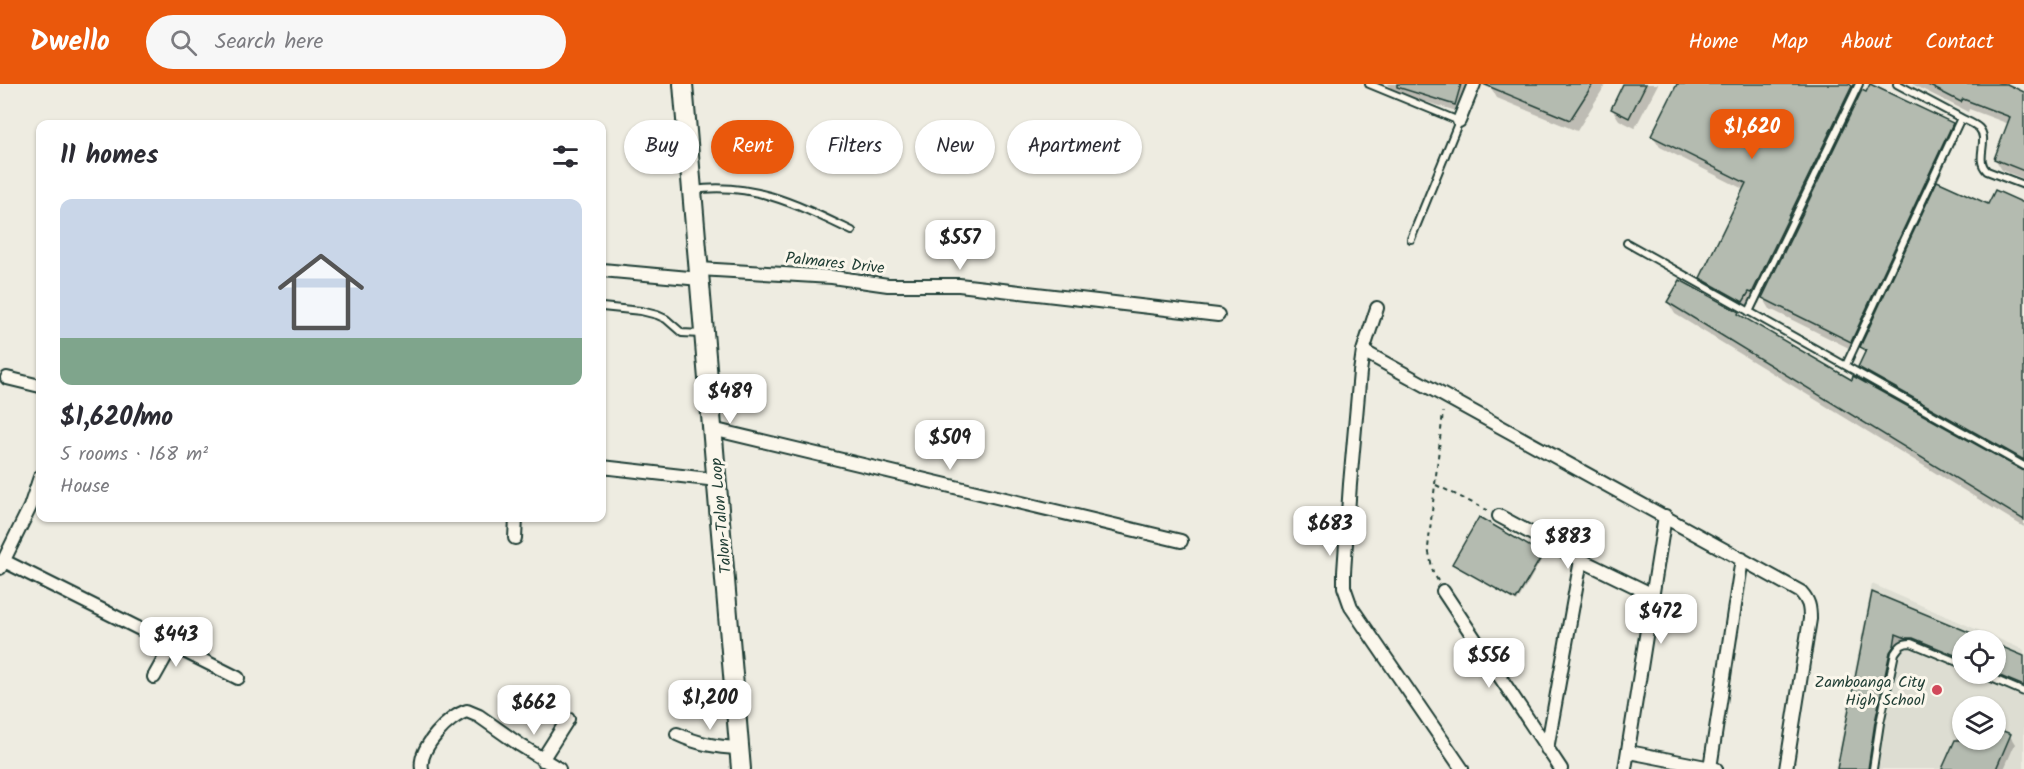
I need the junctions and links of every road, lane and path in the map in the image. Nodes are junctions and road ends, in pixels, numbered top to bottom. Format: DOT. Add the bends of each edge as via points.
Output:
graph roads {
  1 [pos="683,84"];
  2 [pos="1369,84"];
  3 [pos="1474,84"];
  4 [pos="1859,84"];
  5 [pos="1897,84"];
  6 [pos="1961,118"];
  7 [pos="1459,121"];
  8 [pos="2024,185"];
  9 [pos="692,190"];
  10 [pos="852,231"];
  11 [pos="1411,239"];
  12 [pos="1628,243"];
  13 [pos="606,270"];
  14 [pos="699,274"];
  15 [pos="606,308"];
  16 [pos="1377,308"];
  17 [pos="1749,312"];
  18 [pos="1218,315"];
  19 [pos="704,334"];
  20 [pos="1363,351"];
  21 [pos="1846,365"];
  22 [pos="7,378"];
  23 [pos="36,385"];
  24 [pos="1445,397"];
  25 [pos="712,429"];
  26 [pos="2024,466"];
  27 [pos="606,467"];
  28 [pos="717,480"];
  29 [pos="1436,485"];
  30 [pos="36,489"];
  31 [pos="1498,516"];
  32 [pos="1665,516"];
  33 [pos="516,522"];
  34 [pos="515,538"];
  35 [pos="1181,541"];
  36 [pos="1742,559"];
  37 [pos="1581,560"];
  38 [pos="2,565"];
  39 [pos="1443,591"];
  40 [pos="1653,595"];
  41 [pos="172,645"];
  42 [pos="1952,660"];
  43 [pos="154,677"];
  44 [pos="238,678"];
  45 [pos="2005,684"];
  46 [pos="2024,692"];
  47 [pos="568,719"];
  48 [pos="677,734"];
  49 [pos="739,748"];
  50 [pos="1547,749"];
  51 [pos="1629,752"];
  52 [pos="543,760"];
  53 [pos="1713,768"];
  54 [pos="422,769"];
  55 [pos="558,769"];
  56 [pos="741,769"];
  57 [pos="1462,769"];
  58 [pos="1561,769"];
  59 [pos="1625,769"];
  60 [pos="1786,769"];
  61 [pos="1873,769"];
  1 -- 9 [label="street, Talon-Talon Loop"];
  2 -- 7 [label="lane"];
  3 -- 7 [label="street"];
  4 -- 17 [label="lane"];
  5 -- 6 [label="lane"];
  6 -- 8 [label="lane" via="1980,129 1983,168"];
  6 -- 21 [label="lane"];
  7 -- 11 [label="lane"];
  9 -- 10 [label="lane" via="754,191 809,210"];
  9 -- 14 [label="street, Talon-Talon Loop"];
  12 -- 17 [label="lane"];
  13 -- 14 [label="street, Palmares Drive"];
  14 -- 18 [label="street, Palmares Drive" via="832,277 888,285 959,285"];
  14 -- 19 [label="street, Talon-Talon Loop"];
  15 -- 19 [label="lane" via="657,315 677,331"];
  16 -- 20 [label="street"];
  17 -- 21 [label="lane"];
  19 -- 25 [label="street, Talon-Talon Loop"];
  20 -- 24 [label="street"];
  20 -- 57 [label="street" via="1344,587 1351,607"];
  21 -- 26 [label="lane"];
  22 -- 23 [label="street"];
  24 -- 29 [label="path"];
  24 -- 32 [label="street"];
  25 -- 28 [label="street, Talon-Talon Loop"];
  25 -- 35 [label="street"];
  27 -- 28 [label="street"];
  28 -- 49 [label="street, Talon-Talon Loop"];
  29 -- 31 [label="path"];
  29 -- 39 [label="path" via="1428,548 1433,572"];
  30 -- 38 [label="street"];
  31 -- 37 [label="street"];
  32 -- 36 [label="street"];
  32 -- 40 [label="street"];
  33 -- 34 [label="street"];
  36 -- 53 [label="street"];
  36 -- 60 [label="street" via="1801,592 1810,607"];
  37 -- 40 [label="street"];
  37 -- 50 [label="street"];
  38 -- 41 [label="street"];
  39 -- 50 [label="street"];
  40 -- 51 [label="street"];
  41 -- 43 [label="street"];
  41 -- 44 [label="street"];
  42 -- 61 [label="lane" via="1911,643 1899,646"];
  45 -- 46 [label="lane"];
  47 -- 52 [label="street"];
  48 -- 49 [label="street" via="695,743"];
  49 -- 56 [label="street, Talon-Talon Loop"];
  50 -- 58 [label="street"];
  51 -- 53 [label="street"];
  51 -- 59 [label="street"];
  52 -- 54 [label="street" via="467,711 459,713 438,732 423,756"];
  52 -- 55 [label="street"];
}
